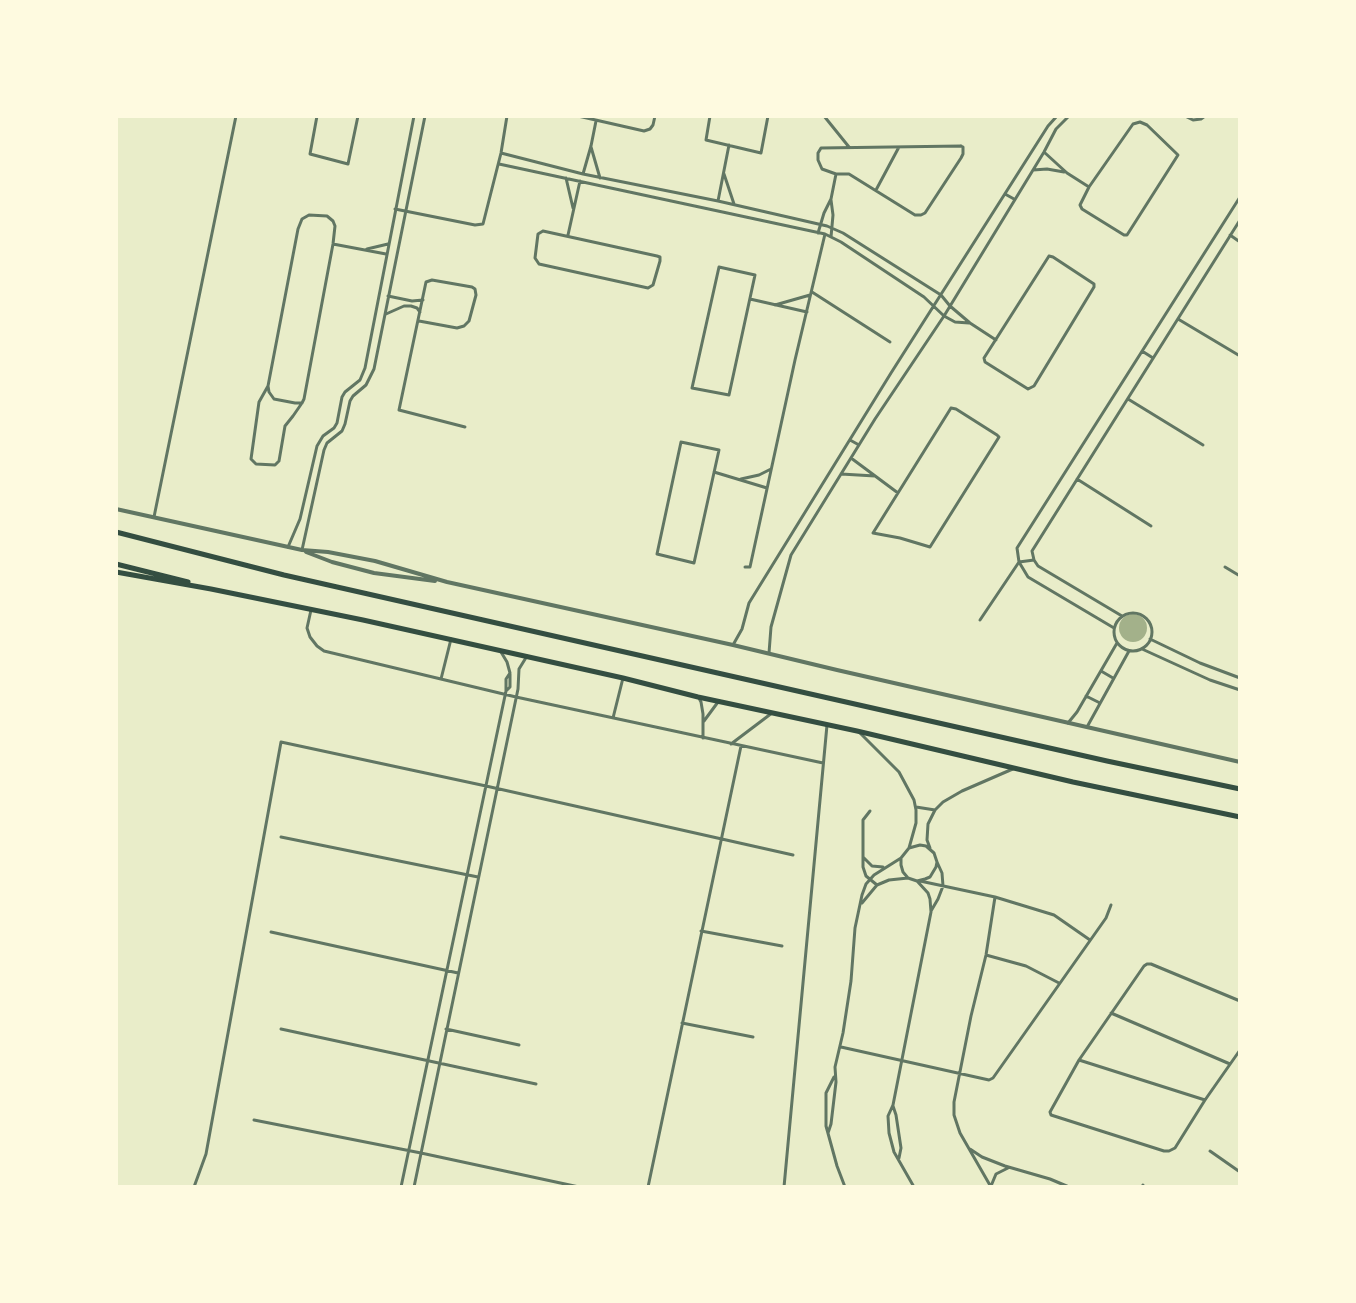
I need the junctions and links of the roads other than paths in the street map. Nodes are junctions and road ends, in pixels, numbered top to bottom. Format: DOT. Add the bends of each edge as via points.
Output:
graph roads {
  1 [pos="236,116"];
  2 [pos="317,116"];
  3 [pos="358,116"];
  4 [pos="414,116"];
  5 [pos="426,116"];
  6 [pos="507,116"];
  7 [pos="578,116"];
  8 [pos="655,116"];
  9 [pos="710,116"];
  10 [pos="768,116"];
  11 [pos="824,116"];
  12 [pos="1057,116"];
  13 [pos="1069,116"];
  14 [pos="1185,116"];
  15 [pos="1205,116"];
  16 [pos="596,121"];
  17 [pos="1048,126"];
  18 [pos="1056,129"];
  19 [pos="729,145"];
  20 [pos="591,146"];
  21 [pos="899,146"];
  22 [pos="850,147"];
  23 [pos="1044,152"];
  24 [pos="501,153"];
  25 [pos="499,164"];
  26 [pos="542,164"];
  27 [pos="1032,170"];
  28 [pos="540,172"];
  29 [pos="1067,173"];
  30 [pos="583,174"];
  31 [pos="723,174"];
  32 [pos="836,174"];
  33 [pos="566,178"];
  34 [pos="600,178"];
  35 [pos="580,181"];
  36 [pos="1089,187"];
  37 [pos="876,190"];
  38 [pos="683,194"];
  39 [pos="1005,194"];
  40 [pos="1240,197"];
  41 [pos="830,199"];
  42 [pos="1014,199"];
  43 [pos="718,201"];
  44 [pos="681,202"];
  45 [pos="734,204"];
  46 [pos="395,209"];
  47 [pos="406,211"];
  48 [pos="574,211"];
  49 [pos="1240,220"];
  50 [pos="820,224"];
  51 [pos="832,228"];
  52 [pos="818,233"];
  53 [pos="824,234"];
  54 [pos="568,235"];
  55 [pos="1230,236"];
  56 [pos="831,237"];
  57 [pos="1240,242"];
  58 [pos="333,244"];
  59 [pos="388,244"];
  60 [pos="364,250"];
  61 [pos="386,254"];
  62 [pos="811,293"];
  63 [pos="941,295"];
  64 [pos="388,296"];
  65 [pos="750,299"];
  66 [pos="423,300"];
  67 [pos="774,305"];
  68 [pos="950,306"];
  69 [pos="933,307"];
  70 [pos="420,312"];
  71 [pos="807,312"];
  72 [pos="385,314"];
  73 [pos="944,316"];
  74 [pos="1178,319"];
  75 [pos="418,321"];
  76 [pos="970,323"];
  77 [pos="996,340"];
  78 [pos="370,341"];
  79 [pos="890,342"];
  80 [pos="380,343"];
  81 [pos="1142,351"];
  82 [pos="1240,356"];
  83 [pos="1153,358"];
  84 [pos="268,386"];
  85 [pos="1128,399"];
  86 [pos="302,403"];
  87 [pos="465,427"];
  88 [pos="850,440"];
  89 [pos="859,445"];
  90 [pos="1203,445"];
  91 [pos="851,458"];
  92 [pos="771,469"];
  93 [pos="714,472"];
  94 [pos="841,474"];
  95 [pos="875,476"];
  96 [pos="740,479"];
  97 [pos="1077,479"];
  98 [pos="767,488"];
  99 [pos="898,493"];
  100 [pos="116,509"];
  101 [pos="154,518"];
  102 [pos="1151,526"];
  103 [pos="116,532"];
  104 [pos="288,547"];
  105 [pos="302,550"];
  106 [pos="1034,560"];
  107 [pos="1019,562"];
  108 [pos="116,564"];
  109 [pos="1224,567"];
  110 [pos="745,568"];
  111 [pos="116,572"];
  112 [pos="1240,576"];
  113 [pos="447,582"];
  114 [pos="211,589"];
  115 [pos="312,610"];
  116 [pos="1122,616"];
  117 [pos="980,620"];
  118 [pos="1114,628"];
  119 [pos="451,639"];
  120 [pos="1150,639"];
  121 [pos="1117,643"];
  122 [pos="733,644"];
  123 [pos="1142,649"];
  124 [pos="499,650"];
  125 [pos="1129,651"];
  126 [pos="768,653"];
  127 [pos="527,656"];
  128 [pos="1101,671"];
  129 [pos="623,678"];
  130 [pos="1113,678"];
  131 [pos="1240,678"];
  132 [pos="441,679"];
  133 [pos="1240,690"];
  134 [pos="506,693"];
  135 [pos="1086,696"];
  136 [pos="516,697"];
  137 [pos="698,697"];
  138 [pos="719,701"];
  139 [pos="1100,703"];
  140 [pos="772,713"];
  141 [pos="613,718"];
  142 [pos="704,722"];
  143 [pos="1068,723"];
  144 [pos="827,724"];
  145 [pos="1087,728"];
  146 [pos="857,731"];
  147 [pos="703,738"];
  148 [pos="731,744"];
  149 [pos="741,746"];
  150 [pos="1240,762"];
  151 [pos="824,763"];
  152 [pos="1016,768"];
  153 [pos="486,786"];
  154 [pos="497,788"];
  155 [pos="1240,789"];
  156 [pos="916,806"];
  157 [pos="935,810"];
  158 [pos="870,811"];
  159 [pos="1240,817"];
  160 [pos="282,837"];
  161 [pos="720,840"];
  162 [pos="909,848"];
  163 [pos="930,849"];
  164 [pos="792,855"];
  165 [pos="863,856"];
  166 [pos="901,858"];
  167 [pos="937,862"];
  168 [pos="883,867"];
  169 [pos="467,874"];
  170 [pos="478,877"];
  171 [pos="908,878"];
  172 [pos="869,880"];
  173 [pos="918,881"];
  174 [pos="877,885"];
  175 [pos="942,886"];
  176 [pos="995,897"];
  177 [pos="1112,905"];
  178 [pos="860,906"];
  179 [pos="931,912"];
  180 [pos="701,931"];
  181 [pos="270,932"];
  182 [pos="1090,940"];
  183 [pos="782,946"];
  184 [pos="986,955"];
  185 [pos="446,970"];
  186 [pos="458,973"];
  187 [pos="1059,983"];
  188 [pos="1240,1002"];
  189 [pos="1111,1014"];
  190 [pos="682,1023"];
  191 [pos="281,1029"];
  192 [pos="446,1030"];
  193 [pos="753,1037"];
  194 [pos="519,1045"];
  195 [pos="841,1047"];
  196 [pos="1240,1050"];
  197 [pos="428,1060"];
  198 [pos="1079,1060"];
  199 [pos="440,1062"];
  200 [pos="900,1062"];
  201 [pos="1230,1064"];
  202 [pos="960,1075"];
  203 [pos="834,1077"];
  204 [pos="536,1084"];
  205 [pos="1205,1100"];
  206 [pos="893,1105"];
  207 [pos="254,1120"];
  208 [pos="828,1133"];
  209 [pos="969,1148"];
  210 [pos="408,1150"];
  211 [pos="1210,1151"];
  212 [pos="421,1153"];
  213 [pos="899,1158"];
  214 [pos="1008,1167"];
  215 [pos="1240,1172"];
  216 [pos="194,1187"];
  217 [pos="401,1187"];
  218 [pos="414,1187"];
  219 [pos="579,1187"];
  220 [pos="648,1187"];
  221 [pos="784,1187"];
  222 [pos="845,1187"];
  223 [pos="914,1187"];
  224 [pos="991,1187"];
  225 [pos="1070,1187"];
  1 -- 101 [label="street"];
  2 -- 3 [label="street" via="310,154 348,164"];
  4 -- 46 [label="street"];
  5 -- 47 [label="street"];
  6 -- 24 [label="street"];
  7 -- 16 [label="street"];
  8 -- 16 [label="street" via="653,125 644,131"];
  9 -- 19 [label="street" via="706,140"];
  10 -- 19 [label="street" via="761,153"];
  11 -- 22 [label="street"];
  12 -- 17 [label="street"];
  13 -- 18 [label="street"];
  14 -- 15 [label="street" via="1193,120"];
  16 -- 20 [label="street"];
  17 -- 18 [label="street"];
  17 -- 39 [label="street"];
  18 -- 23 [label="street"];
  19 -- 31 [label="street"];
  20 -- 30 [label="street"];
  20 -- 34 [label="street"];
  21 -- 22 [label="street"];
  21 -- 37 [label="street"];
  21 -- 37 [label="street" via="961,146 963,154 924,215 915,215"];
  22 -- 32 [label="street" via="821,148 818,153 822,169"];
  23 -- 27 [label="street"];
  23 -- 29 [label="street"];
  24 -- 25 [label="street"];
  24 -- 26 [label="street"];
  25 -- 28 [label="street"];
  25 -- 47 [label="street" via="485,221 481,225"];
  26 -- 28 [label="street"];
  26 -- 30 [label="street"];
  27 -- 29 [label="street"];
  27 -- 42 [label="street"];
  28 -- 33 [label="street"];
  29 -- 36 [label="street"];
  30 -- 34 [label="street"];
  31 -- 43 [label="street"];
  31 -- 45 [label="street"];
  32 -- 37 [label="street" via="849,174"];
  32 -- 41 [label="street"];
  33 -- 35 [label="street"];
  33 -- 48 [label="street"];
  34 -- 38 [label="street"];
  35 -- 44 [label="street"];
  35 -- 48 [label="street"];
  36 -- 36 [label="street" via="1081,208 1127,235 1178,154 1147,125 1135,123"];
  38 -- 43 [label="street"];
  38 -- 44 [label="street"];
  39 -- 42 [label="street"];
  39 -- 63 [label="street"];
  40 -- 81 [label="street"];
  41 -- 50 [label="street"];
  41 -- 51 [label="street"];
  42 -- 68 [label="street"];
  43 -- 45 [label="street"];
  44 -- 52 [label="street"];
  45 -- 50 [label="street"];
  46 -- 47 [label="street"];
  46 -- 59 [label="street"];
  47 -- 64 [label="street"];
  48 -- 54 [label="street"];
  49 -- 55 [label="street"];
  50 -- 51 [label="street"];
  50 -- 52 [label="street"];
  51 -- 56 [label="street"];
  51 -- 63 [label="street"];
  52 -- 53 [label="street"];
  53 -- 56 [label="street"];
  53 -- 62 [label="street"];
  54 -- 54 [label="street" via="543,231 538,234 535,258 539,264 648,288 653,285 660,257"];
  55 -- 57 [label="street"];
  55 -- 74 [label="street"];
  56 -- 69 [label="street"];
  58 -- 60 [label="street"];
  58 -- 84 [label="street" via="335,226 327,216 309,215 302,219"];
  58 -- 86 [label="street"];
  59 -- 60 [label="street"];
  59 -- 61 [label="street"];
  60 -- 61 [label="street"];
  61 -- 78 [label="street"];
  62 -- 67 [label="street"];
  62 -- 71 [label="street"];
  62 -- 79 [label="street"];
  63 -- 68 [label="street"];
  63 -- 69 [label="street"];
  64 -- 66 [label="street"];
  64 -- 72 [label="street"];
  65 -- 65 [label="street" via="730,395 692,388 719,267 755,275"];
  65 -- 67 [label="street"];
  66 -- 70 [label="street"];
  66 -- 75 [label="street" via="426,282 432,280 472,287 477,293 469,321 464,326 457,328"];
  67 -- 71 [label="street"];
  68 -- 73 [label="street"];
  68 -- 76 [label="street"];
  69 -- 73 [label="street"];
  69 -- 88 [label="street"];
  70 -- 72 [label="street" via="417,308 404,306"];
  70 -- 75 [label="street"];
  71 -- 92 [label="street"];
  72 -- 80 [label="street"];
  73 -- 76 [label="street" via="955,322"];
  73 -- 89 [label="street"];
  74 -- 82 [label="street"];
  74 -- 83 [label="street"];
  75 -- 87 [label="street" via="399,410"];
  76 -- 77 [label="street"];
  77 -- 77 [label="street" via="984,356 985,362 1032,388 1094,284 1049,256"];
  78 -- 80 [label="street"];
  78 -- 104 [label="street" via="360,380 342,397 337,423 317,446 300,519"];
  80 -- 105 [label="street" via="371,378 353,396 342,431 327,443 324,450"];
  81 -- 83 [label="street"];
  81 -- 107 [label="street" via="1017,548"];
  83 -- 85 [label="street"];
  84 -- 86 [label="street" via="274,399"];
  84 -- 86 [label="street" via="259,402 251,459 256,464 275,465 279,461 285,426"];
  85 -- 90 [label="street"];
  85 -- 97 [label="street"];
  88 -- 89 [label="street"];
  88 -- 122 [label="street" via="748,603 742,628"];
  89 -- 91 [label="street"];
  91 -- 94 [label="street"];
  91 -- 95 [label="street"];
  92 -- 96 [label="street"];
  92 -- 98 [label="street"];
  93 -- 93 [label="street" via="694,563 657,554 680,442 719,450"];
  93 -- 96 [label="street"];
  94 -- 95 [label="street"];
  94 -- 126 [label="street" via="791,555 771,627"];
  95 -- 99 [label="street"];
  96 -- 98 [label="street"];
  97 -- 102 [label="street"];
  97 -- 106 [label="street" via="1032,551"];
  98 -- 110 [label="street" via="750,567"];
  99 -- 99 [label="street" via="873,533 930,547 998,436 951,408"];
  100 -- 101 [label="street"];
  101 -- 104 [label="street"];
  103 -- 155 [label="highway" via="284,575"];
  104 -- 105 [label="street"];
  105 -- 113 [label="street" via="374,561"];
  105 -- 113 [label="street" via="374,573"];
  106 -- 107 [label="street"];
  106 -- 116 [label="street" via="1038,566"];
  107 -- 117 [label="street"];
  107 -- 118 [label="street" via="1028,577"];
  108 -- 114 [label="highway"];
  109 -- 112 [label="street"];
  111 -- 114 [label="highway"];
  113 -- 122 [label="street"];
  114 -- 115 [label="highway"];
  115 -- 119 [label="highway"];
  115 -- 132 [label="street" via="308,628 310,637 324,651"];
  116 -- 118 [label="street"];
  116 -- 120 [label="street" via="1134,613 1145,617 1151,627"];
  118 -- 121 [label="street"];
  119 -- 124 [label="highway"];
  119 -- 132 [label="street"];
  120 -- 123 [label="street"];
  120 -- 131 [label="street"];
  121 -- 125 [label="street"];
  121 -- 128 [label="street"];
  122 -- 126 [label="street"];
  123 -- 125 [label="street"];
  123 -- 133 [label="street"];
  124 -- 127 [label="highway"];
  124 -- 134 [label="street" via="508,662 510,673 506,679"];
  125 -- 130 [label="street"];
  126 -- 143 [label="street"];
  127 -- 129 [label="highway"];
  127 -- 136 [label="street" via="519,669"];
  128 -- 130 [label="street"];
  128 -- 135 [label="street"];
  129 -- 137 [label="highway"];
  129 -- 141 [label="street"];
  130 -- 139 [label="street"];
  132 -- 134 [label="street"];
  134 -- 136 [label="street"];
  134 -- 153 [label="street"];
  135 -- 139 [label="street"];
  135 -- 143 [label="street"];
  136 -- 141 [label="street"];
  136 -- 154 [label="street"];
  137 -- 138 [label="highway"];
  137 -- 142 [label="street"];
  138 -- 140 [label="highway"];
  138 -- 142 [label="street"];
  139 -- 145 [label="street"];
  140 -- 144 [label="highway"];
  140 -- 148 [label="street"];
  141 -- 147 [label="street"];
  142 -- 147 [label="street"];
  143 -- 145 [label="street"];
  144 -- 146 [label="highway"];
  144 -- 151 [label="street"];
  145 -- 150 [label="street"];
  146 -- 152 [label="highway"];
  146 -- 156 [label="street" via="899,772"];
  147 -- 148 [label="street"];
  148 -- 149 [label="street"];
  149 -- 151 [label="street"];
  149 -- 161 [label="street"];
  151 -- 221 [label="street"];
  152 -- 157 [label="street" via="962,791"];
  152 -- 159 [label="highway"];
  153 -- 154 [label="street"];
  153 -- 169 [label="street"];
  153 -- 216 [label="street" via="282,742 206,1154"];
  154 -- 161 [label="street"];
  154 -- 170 [label="street"];
  156 -- 157 [label="street"];
  156 -- 162 [label="street" via="916,823"];
  157 -- 163 [label="street" via="927,829"];
  158 -- 165 [label="street" via="863,820"];
  160 -- 169 [label="street"];
  161 -- 164 [label="street"];
  161 -- 180 [label="street"];
  162 -- 163 [label="street" via="920,845"];
  162 -- 166 [label="street"];
  163 -- 167 [label="street"];
  165 -- 168 [label="street" via="872,866"];
  165 -- 172 [label="street" via="864,872"];
  166 -- 168 [label="street"];
  166 -- 171 [label="street" via="903,872"];
  167 -- 173 [label="street" via="930,876"];
  167 -- 175 [label="street" via="942,873"];
  168 -- 172 [label="street"];
  169 -- 170 [label="street"];
  169 -- 185 [label="street"];
  170 -- 186 [label="street"];
  171 -- 173 [label="street"];
  171 -- 174 [label="street"];
  172 -- 174 [label="street"];
  172 -- 178 [label="street"];
  173 -- 175 [label="street"];
  173 -- 179 [label="street" via="928,893"];
  174 -- 178 [label="street"];
  175 -- 176 [label="street"];
  175 -- 179 [label="street"];
  176 -- 182 [label="street" via="1054,915"];
  176 -- 184 [label="street"];
  177 -- 182 [label="street"];
  178 -- 195 [label="street"];
  179 -- 200 [label="street"];
  180 -- 183 [label="street"];
  180 -- 190 [label="street"];
  181 -- 185 [label="street"];
  182 -- 187 [label="street"];
  184 -- 187 [label="street" via="1026,966"];
  184 -- 202 [label="street"];
  185 -- 186 [label="street"];
  185 -- 197 [label="street"];
  186 -- 192 [label="street"];
  187 -- 202 [label="street" via="993,1078 985,1080"];
  188 -- 189 [label="street" via="1147,964"];
  189 -- 198 [label="street"];
  189 -- 201 [label="street"];
  190 -- 193 [label="street"];
  190 -- 220 [label="street"];
  191 -- 197 [label="street"];
  192 -- 194 [label="street"];
  192 -- 199 [label="street"];
  195 -- 200 [label="street"];
  195 -- 203 [label="street"];
  196 -- 201 [label="street"];
  197 -- 199 [label="street"];
  197 -- 210 [label="street"];
  198 -- 205 [label="street"];
  198 -- 205 [label="street" via="1050,1109 1052,1115 1169,1151 1175,1148"];
  199 -- 204 [label="street"];
  199 -- 212 [label="street"];
  200 -- 202 [label="street"];
  200 -- 206 [label="street"];
  201 -- 205 [label="street"];
  202 -- 209 [label="street" via="954,1115"];
  203 -- 208 [label="street" via="836,1082"];
  203 -- 208 [label="street" via="826,1093"];
  206 -- 213 [label="street" via="901,1148"];
  206 -- 213 [label="street" via="888,1116 889,1133"];
  207 -- 210 [label="street"];
  208 -- 222 [label="street"];
  209 -- 214 [label="street"];
  209 -- 224 [label="street"];
  210 -- 212 [label="street"];
  210 -- 217 [label="street"];
  211 -- 215 [label="street"];
  212 -- 218 [label="street"];
  212 -- 219 [label="street"];
  213 -- 223 [label="street"];
  214 -- 224 [label="street" via="996,1174"];
  214 -- 225 [label="street"];
}
